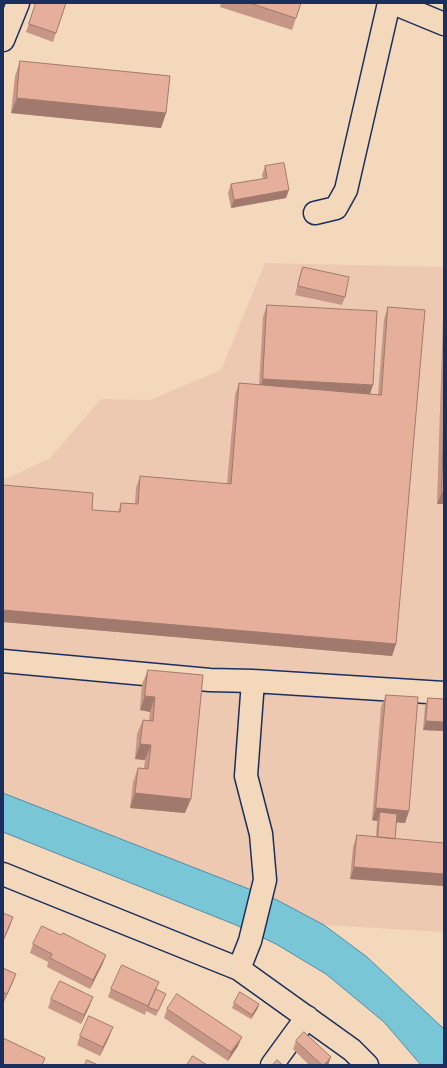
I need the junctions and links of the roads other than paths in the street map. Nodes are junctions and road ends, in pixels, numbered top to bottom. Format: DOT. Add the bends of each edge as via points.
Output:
graph roads {
  1 [pos="18,3"];
  2 [pos="388,3"];
  3 [pos="393,3"];
  4 [pos="444,24"];
  5 [pos="3,40"];
  6 [pos="316,213"];
  7 [pos="3,661"];
  8 [pos="253,681"];
  9 [pos="444,693"];
  10 [pos="3,874"];
  11 [pos="239,969"];
  12 [pos="307,1017"];
  13 [pos="272,1065"];
  14 [pos="367,1065"];
  1 -- 5 [label="street"];
  2 -- 6 [label="street" via="346,190 336,208"];
  3 -- 4 [label="street"];
  7 -- 8 [label="street" via="210,680"];
  8 -- 9 [label="street"];
  8 -- 11 [label="street" via="246,776 261,834 265,880 250,941"];
  10 -- 11 [label="street"];
  11 -- 12 [label="street"];
  12 -- 13 [label="street"];
  12 -- 14 [label="street" via="352,1050"];
}
